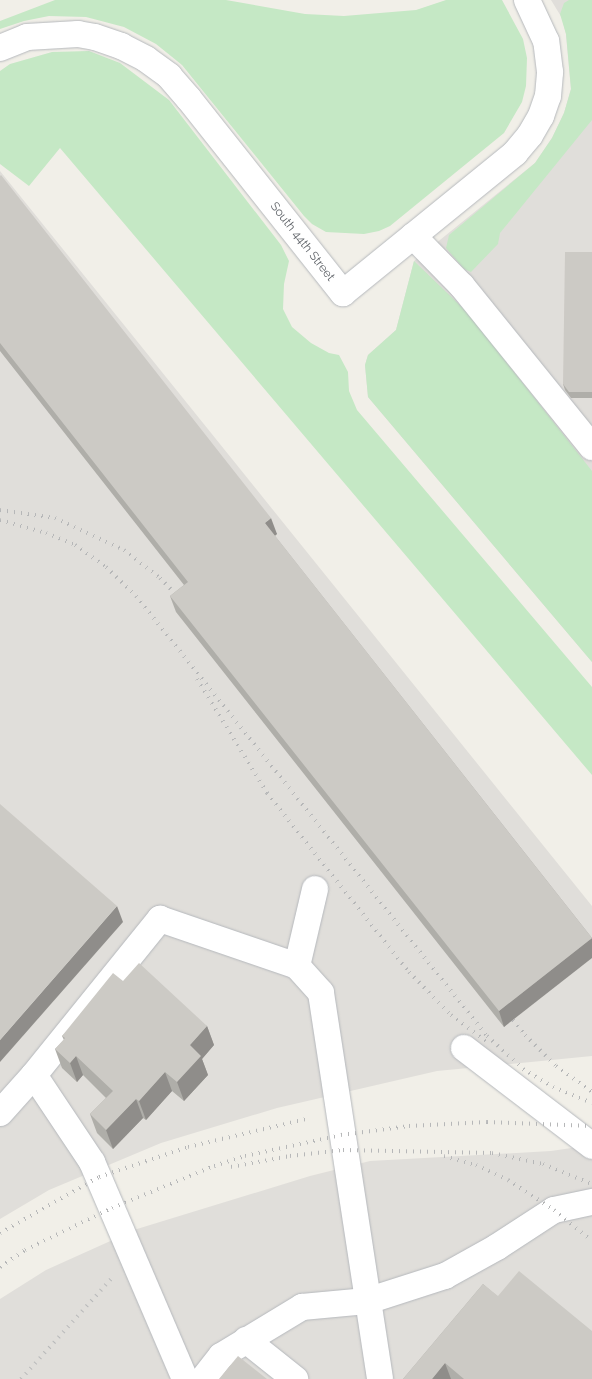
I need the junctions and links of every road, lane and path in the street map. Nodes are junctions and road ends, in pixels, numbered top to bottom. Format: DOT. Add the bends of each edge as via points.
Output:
graph roads {
  1 [pos="527,0"];
  2 [pos="0,48"];
  3 [pos="413,236"];
  4 [pos="592,447"];
  5 [pos="315,889"];
  6 [pos="297,966"];
  7 [pos="464,1048"];
  8 [pos="34,1075"];
  9 [pos="0,1113"];
  10 [pos="592,1146"];
  11 [pos="592,1202"];
  12 [pos="367,1301"];
  13 [pos="246,1340"];
  14 [pos="184,1379"];
  15 [pos="203,1379"];
  16 [pos="295,1379"];
  17 [pos="380,1379"];
  1 -- 3 [label="street, South 44th Street" via="546,41 550,72 548,96 541,116 515,153"];
  2 -- 3 [label="street, South 44th Street" via="28,38 78,34 121,46 146,59 169,76 342,292"];
  3 -- 4 [label="street" via="462,286"];
  5 -- 6 [label="street"];
  6 -- 8 [label="street" via="160,919"];
  6 -- 12 [label="street" via="321,993"];
  7 -- 10 [label="street"];
  8 -- 9 [label="street"];
  8 -- 14 [label="street" via="92,1162"];
  11 -- 12 [label="street" via="554,1210 445,1276"];
  12 -- 13 [label="street" via="302,1307"];
  12 -- 17 [label="street"];
  13 -- 15 [label="street" via="221,1356"];
  13 -- 16 [label="street"];
}
